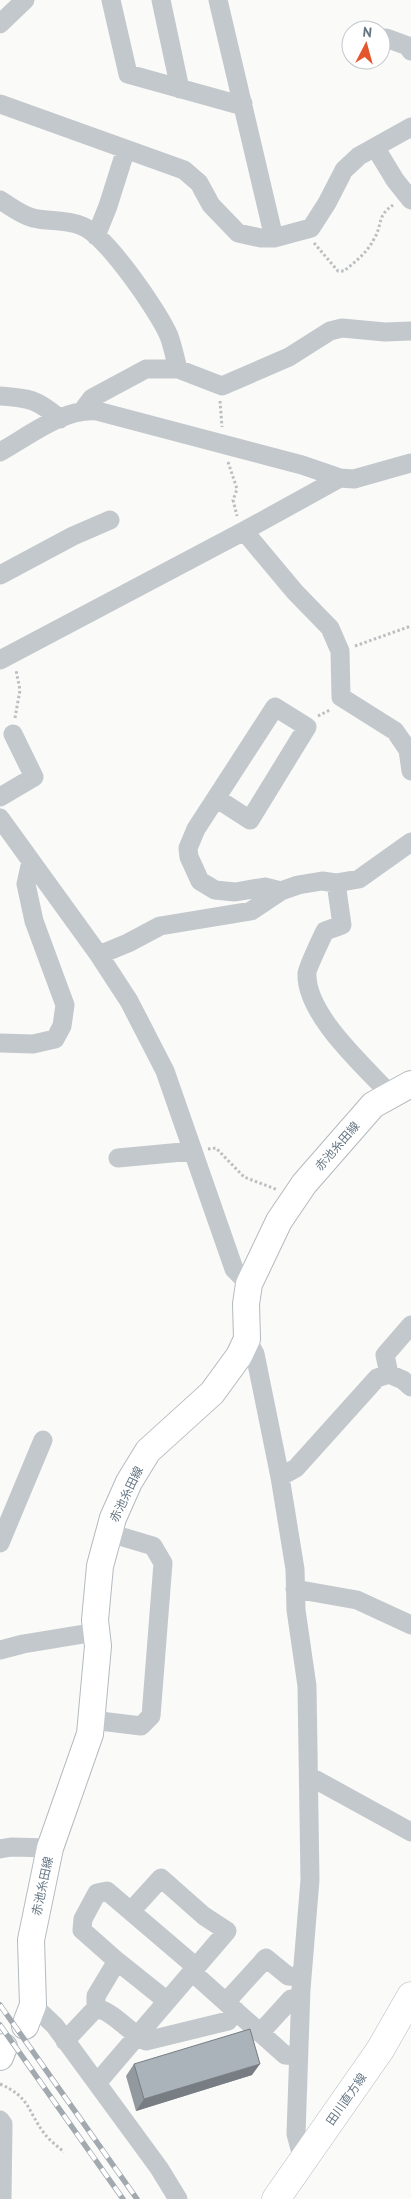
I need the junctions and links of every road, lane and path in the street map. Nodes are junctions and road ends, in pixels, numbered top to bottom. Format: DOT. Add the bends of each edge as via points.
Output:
graph roads {
  1 [pos="25,0"];
  2 [pos="111,0"];
  3 [pos="161,0"];
  4 [pos="218,0"];
  5 [pos="0,24"];
  6 [pos="391,40"];
  7 [pos="411,51"];
  8 [pos="180,89"];
  9 [pos="243,103"];
  10 [pos="0,104"];
  11 [pos="411,127"];
  12 [pos="375,147"];
  13 [pos="126,149"];
  14 [pos="408,193"];
  15 [pos="0,200"];
  16 [pos="311,228"];
  17 [pos="96,236"];
  18 [pos="274,238"];
  19 [pos="411,331"];
  20 [pos="178,369"];
  21 [pos="222,386"];
  22 [pos="0,396"];
  23 [pos="84,410"];
  24 [pos="60,418"];
  25 [pos="223,444"];
  26 [pos="0,452"];
  27 [pos="411,463"];
  28 [pos="340,478"];
  29 [pos="110,520"];
  30 [pos="244,531"];
  31 [pos="0,575"];
  32 [pos="411,626"];
  33 [pos="340,651"];
  34 [pos="7,656"];
  35 [pos="354,707"];
  36 [pos="307,727"];
  37 [pos="13,734"];
  38 [pos="411,771"];
  39 [pos="0,797"];
  40 [pos="216,798"];
  41 [pos="0,818"];
  42 [pos="411,842"];
  43 [pos="31,861"];
  44 [pos="336,884"];
  45 [pos="281,891"];
  46 [pos="99,955"];
  47 [pos="0,1043"];
  48 [pos="401,1089"];
  49 [pos="193,1151"];
  50 [pos="118,1158"];
  51 [pos="295,1197"];
  52 [pos="249,1284"];
  53 [pos="411,1325"];
  54 [pos="247,1339"];
  55 [pos="389,1374"];
  56 [pos="411,1387"];
  57 [pos="43,1440"];
  58 [pos="280,1477"];
  59 [pos="109,1532"];
  60 [pos="0,1542"];
  61 [pos="296,1589"];
  62 [pos="411,1625"];
  63 [pos="96,1632"];
  64 [pos="0,1650"];
  65 [pos="92,1720"];
  66 [pos="309,1776"];
  67 [pos="411,1832"];
  68 [pos="50,1848"];
  69 [pos="0,1849"];
  70 [pos="131,1911"];
  71 [pos="117,1961"];
  72 [pos="194,1969"];
  73 [pos="302,1977"];
  74 [pos="411,1996"];
  75 [pos="300,2000"];
  76 [pos="167,2001"];
  77 [pos="231,2007"];
  78 [pos="96,2008"];
  79 [pos="29,2015"];
  80 [pos="260,2033"];
  81 [pos="137,2037"];
  82 [pos="65,2040"];
  83 [pos="298,2056"];
  84 [pos="97,2083"];
  85 [pos="0,2084"];
  86 [pos="0,2120"];
  87 [pos="64,2152"];
  88 [pos="303,2160"];
  89 [pos="2,2199"];
  90 [pos="178,2199"];
  91 [pos="276,2199"];
  1 -- 5 [label="street"];
  2 -- 8 [label="street" via="128,74"];
  3 -- 8 [label="street"];
  4 -- 9 [label="street"];
  6 -- 7 [label="street" via="408,46"];
  8 -- 9 [label="street"];
  9 -- 18 [label="street"];
  10 -- 13 [label="street"];
  11 -- 12 [label="street"];
  12 -- 14 [label="street"];
  12 -- 16 [label="street" via="358,156 344,170"];
  13 -- 17 [label="street"];
  13 -- 18 [label="street" via="184,170 238,233"];
  14 -- 16 [label="path" via="384,212 375,238 344,272 338,271 314,245"];
  15 -- 17 [label="street" via="22,214 84,226"];
  16 -- 18 [label="street"];
  17 -- 20 [label="street" via="136,283 168,335"];
  19 -- 21 [label="street" via="336,329 289,357"];
  20 -- 21 [label="street"];
  20 -- 23 [label="street" via="146,369 92,398"];
  21 -- 25 [label="path"];
  22 -- 24 [label="street" via="28,398"];
  23 -- 24 [label="street"];
  23 -- 25 [label="street"];
  24 -- 26 [label="street"];
  25 -- 28 [label="street"];
  25 -- 30 [label="path" via="237,489 233,500"];
  27 -- 28 [label="street" via="354,478"];
  28 -- 30 [label="street"];
  29 -- 31 [label="street"];
  30 -- 33 [label="street" via="330,628"];
  30 -- 34 [label="street"];
  32 -- 33 [label="path"];
  33 -- 35 [label="street" via="341,696"];
  34 -- 37 [label="path" via="20,690"];
  35 -- 36 [label="path" via="319,714"];
  35 -- 38 [label="street" via="394,731 408,750"];
  36 -- 40 [label="street" via="275,707"];
  36 -- 40 [label="street" via="250,820"];
  37 -- 39 [label="street" via="34,777"];
  40 -- 45 [label="street" via="188,848 200,881 215,890 235,892 265,887"];
  41 -- 43 [label="street"];
  42 -- 44 [label="street" via="359,879"];
  43 -- 46 [label="street"];
  43 -- 47 [label="street" via="26,884 34,921 66,1005 62,1026 55,1039 33,1044"];
  44 -- 45 [label="street" via="322,881"];
  44 -- 48 [label="street" via="342,925 325,931 307,972 312,995 332,1034"];
  45 -- 46 [label="street" via="251,911 160,926"];
  46 -- 49 [label="street" via="129,1001 165,1071"];
  48 -- 51 [label="main road, 赤池糸田線" via="374,1104"];
  49 -- 50 [label="street"];
  49 -- 51 [label="path" via="216,1148 244,1178"];
  49 -- 52 [label="street" via="234,1269"];
  51 -- 52 [label="main road, 赤池糸田線" via="279,1221"];
  52 -- 54 [label="main road, 赤池糸田線"];
  53 -- 55 [label="street" via="385,1355"];
  54 -- 58 [label="street" via="255,1354"];
  54 -- 59 [label="main road, 赤池糸田線" via="239,1356 212,1393 148,1452 129,1482"];
  55 -- 56 [label="street"];
  55 -- 58 [label="street" via="378,1378 296,1468"];
  57 -- 60 [label="street"];
  58 -- 61 [label="street"];
  59 -- 63 [label="main road, 赤池糸田線" via="100,1566"];
  59 -- 65 [label="street" via="152,1546 163,1563 151,1716 141,1726"];
  61 -- 62 [label="street" via="357,1600"];
  61 -- 66 [label="street" via="307,1686"];
  63 -- 64 [label="street"];
  63 -- 65 [label="main road, 赤池糸田線" via="98,1646"];
  65 -- 68 [label="main road, 赤池糸田線"];
  66 -- 67 [label="street"];
  66 -- 73 [label="street" via="310,1880"];
  68 -- 69 [label="street"];
  68 -- 79 [label="main road, 赤池糸田線" via="31,1940"];
  70 -- 71 [label="street" via="107,1891 97,1893 83,1920 82,1930"];
  70 -- 72 [label="street"];
  70 -- 72 [label="street" via="160,1878 204,1916 227,1931"];
  71 -- 76 [label="street"];
  71 -- 78 [label="street" via="96,1996"];
  72 -- 76 [label="street"];
  72 -- 77 [label="street"];
  73 -- 75 [label="street"];
  73 -- 77 [label="street" via="288,1976 266,1958"];
  74 -- 88 [label="main road, 田川直方線" via="380,2050"];
  75 -- 80 [label="street" via="291,1999"];
  75 -- 83 [label="street"];
  76 -- 81 [label="street"];
  77 -- 80 [label="street"];
  77 -- 81 [label="street" via="228,2021 146,2042"];
  78 -- 81 [label="street" via="106,2010"];
  78 -- 82 [label="street"];
  79 -- 82 [label="street" via="55,2026"];
  80 -- 83 [label="street" via="285,2055"];
  81 -- 84 [label="street"];
  82 -- 84 [label="street"];
  83 -- 88 [label="street" via="296,2134"];
  84 -- 90 [label="street"];
  85 -- 87 [label="path" via="12,2089 29,2106 44,2133"];
  86 -- 89 [label="street" via="3,2124"];
  88 -- 91 [label="main road, 田川直方線"];
}
